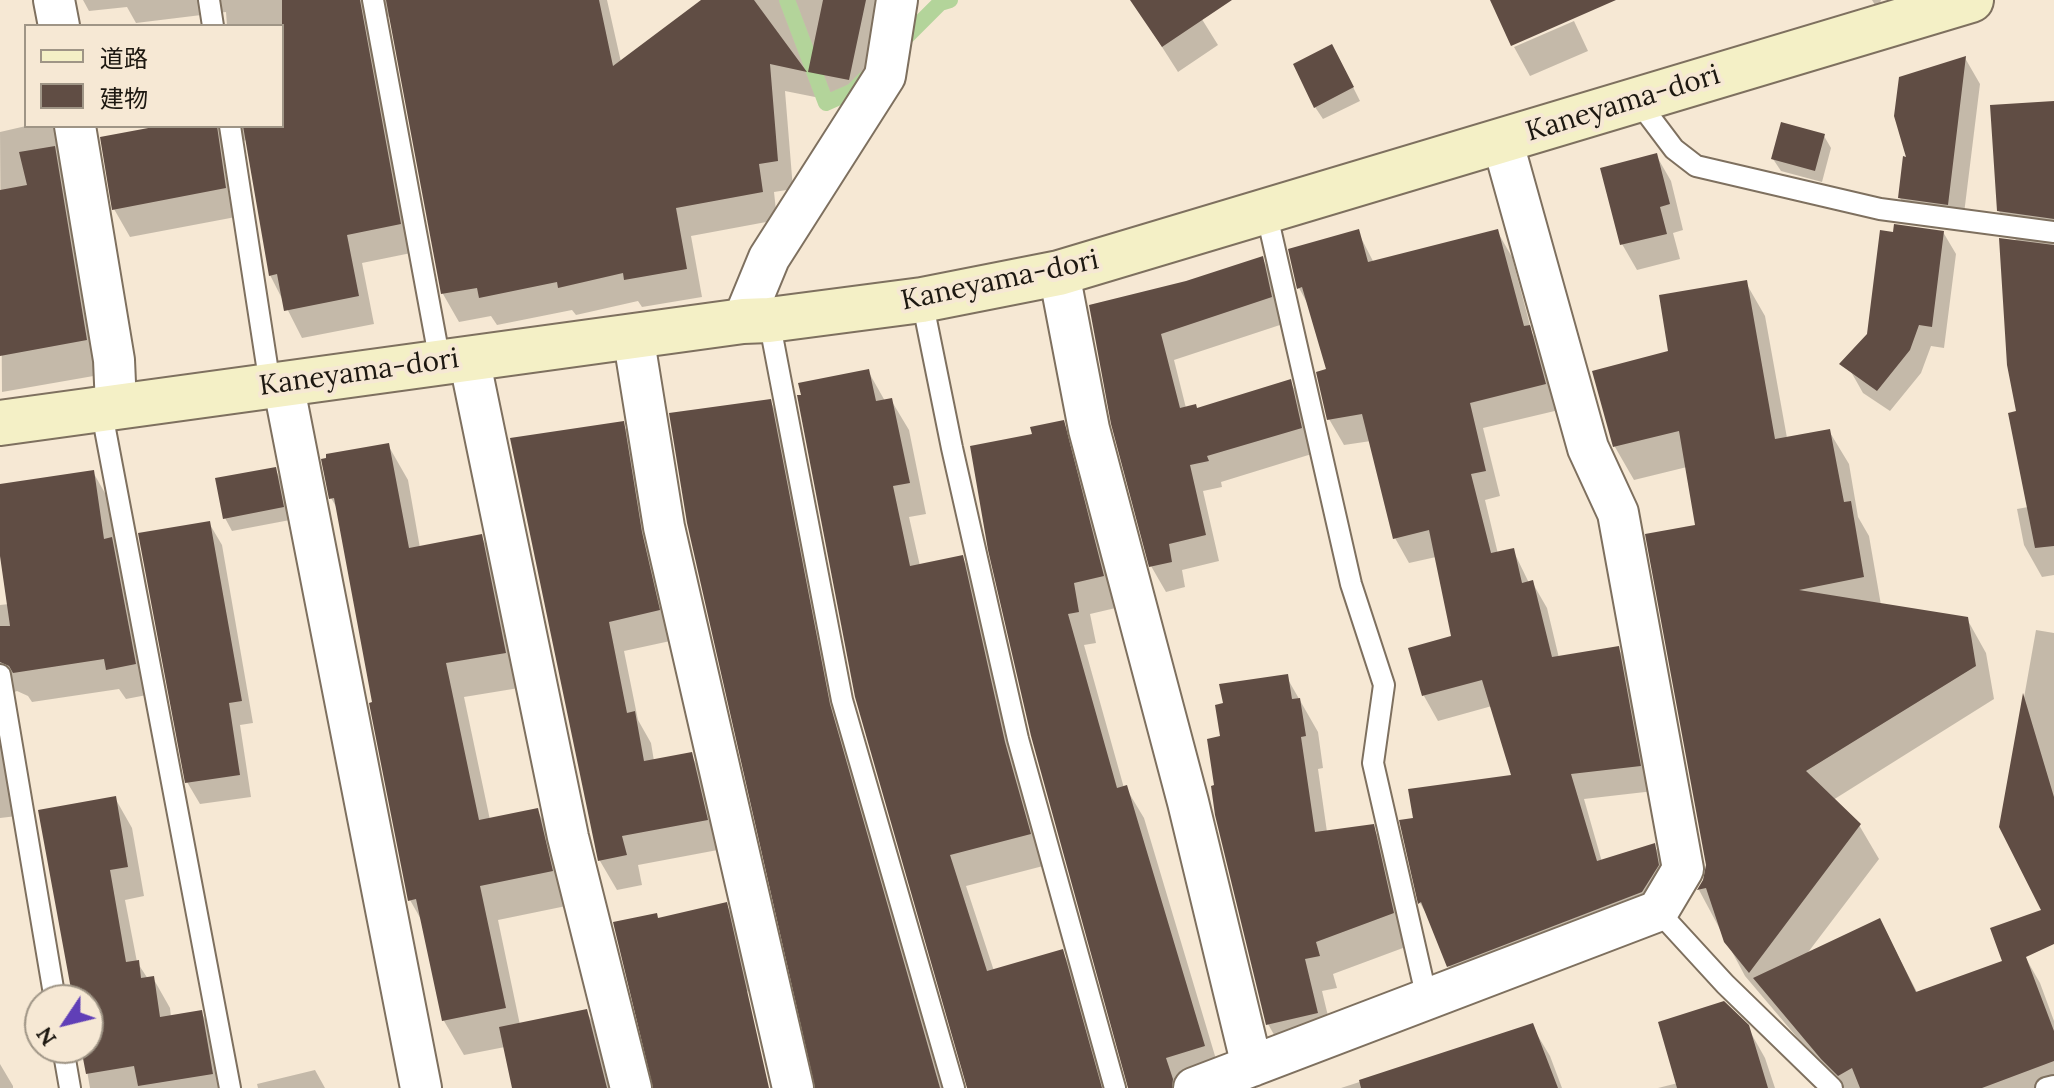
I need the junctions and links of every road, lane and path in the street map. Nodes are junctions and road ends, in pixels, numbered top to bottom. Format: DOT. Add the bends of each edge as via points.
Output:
graph roads {
  1 [pos="54,0"];
  2 [pos="209,0"];
  3 [pos="373,0"];
  4 [pos="1959,2"];
  5 [pos="904,4"];
  6 [pos="59,24"];
  7 [pos="213,24"];
  8 [pos="1637,100"];
  9 [pos="75,128"];
  10 [pos="230,128"];
  11 [pos="1502,140"];
  12 [pos="1266,211"];
  13 [pos="2054,232"];
  14 [pos="1059,273"];
  15 [pos="922,300"];
  16 [pos="756,320"];
  17 [pos="633,335"];
  18 [pos="455,360"];
  19 [pos="276,384"];
  20 [pos="109,407"];
  21 [pos="0,423"];
  22 [pos="0,675"];
  23 [pos="1658,911"];
  24 [pos="52,984"];
  25 [pos="1427,999"];
  26 [pos="66,1064"];
  27 [pos="1252,1066"];
  28 [pos="2054,1086"];
  29 [pos="70,1088"];
  30 [pos="230,1088"];
  31 [pos="421,1088"];
  32 [pos="631,1088"];
  33 [pos="793,1088"];
  34 [pos="954,1088"];
  35 [pos="1115,1088"];
  36 [pos="1194,1088"];
  37 [pos="1832,1088"];
  38 [pos="2046,1088"];
  1 -- 6 [label="street"];
  2 -- 7 [label="lane"];
  3 -- 18 [label="lane"];
  4 -- 8 [label="main road, Kaneyama-dori"];
  5 -- 16 [label="street" via="885,76 769,258"];
  8 -- 11 [label="main road, Kaneyama-dori"];
  8 -- 13 [label="lane" via="1674,149 1696,166 1880,209"];
  9 -- 20 [label="street" via="114,360"];
  10 -- 19 [label="lane"];
  11 -- 12 [label="main road, Kaneyama-dori"];
  11 -- 23 [label="street" via="1588,448 1618,513 1683,869"];
  12 -- 14 [label="main road, Kaneyama-dori"];
  12 -- 25 [label="lane" via="1351,584 1384,685 1373,763"];
  14 -- 15 [label="main road, Kaneyama-dori"];
  14 -- 27 [label="street" via="1089,429"];
  15 -- 16 [label="main road, Kaneyama-dori"];
  15 -- 35 [label="lane" via="1018,739"];
  16 -- 17 [label="main road, Kaneyama-dori"];
  16 -- 34 [label="lane" via="842,700"];
  17 -- 18 [label="main road, Kaneyama-dori"];
  17 -- 33 [label="street" via="664,527"];
  18 -- 19 [label="main road, Kaneyama-dori"];
  18 -- 32 [label="street"];
  19 -- 20 [label="main road, Kaneyama-dori"];
  19 -- 31 [label="street"];
  20 -- 21 [label="main road, Kaneyama-dori"];
  20 -- 30 [label="lane"];
  22 -- 24 [label="lane"];
  23 -- 25 [label="street"];
  23 -- 37 [label="lane"];
  25 -- 27 [label="street"];
  26 -- 29 [label="lane"];
  27 -- 36 [label="street"];
  28 -- 38 [label="lane"];
}
